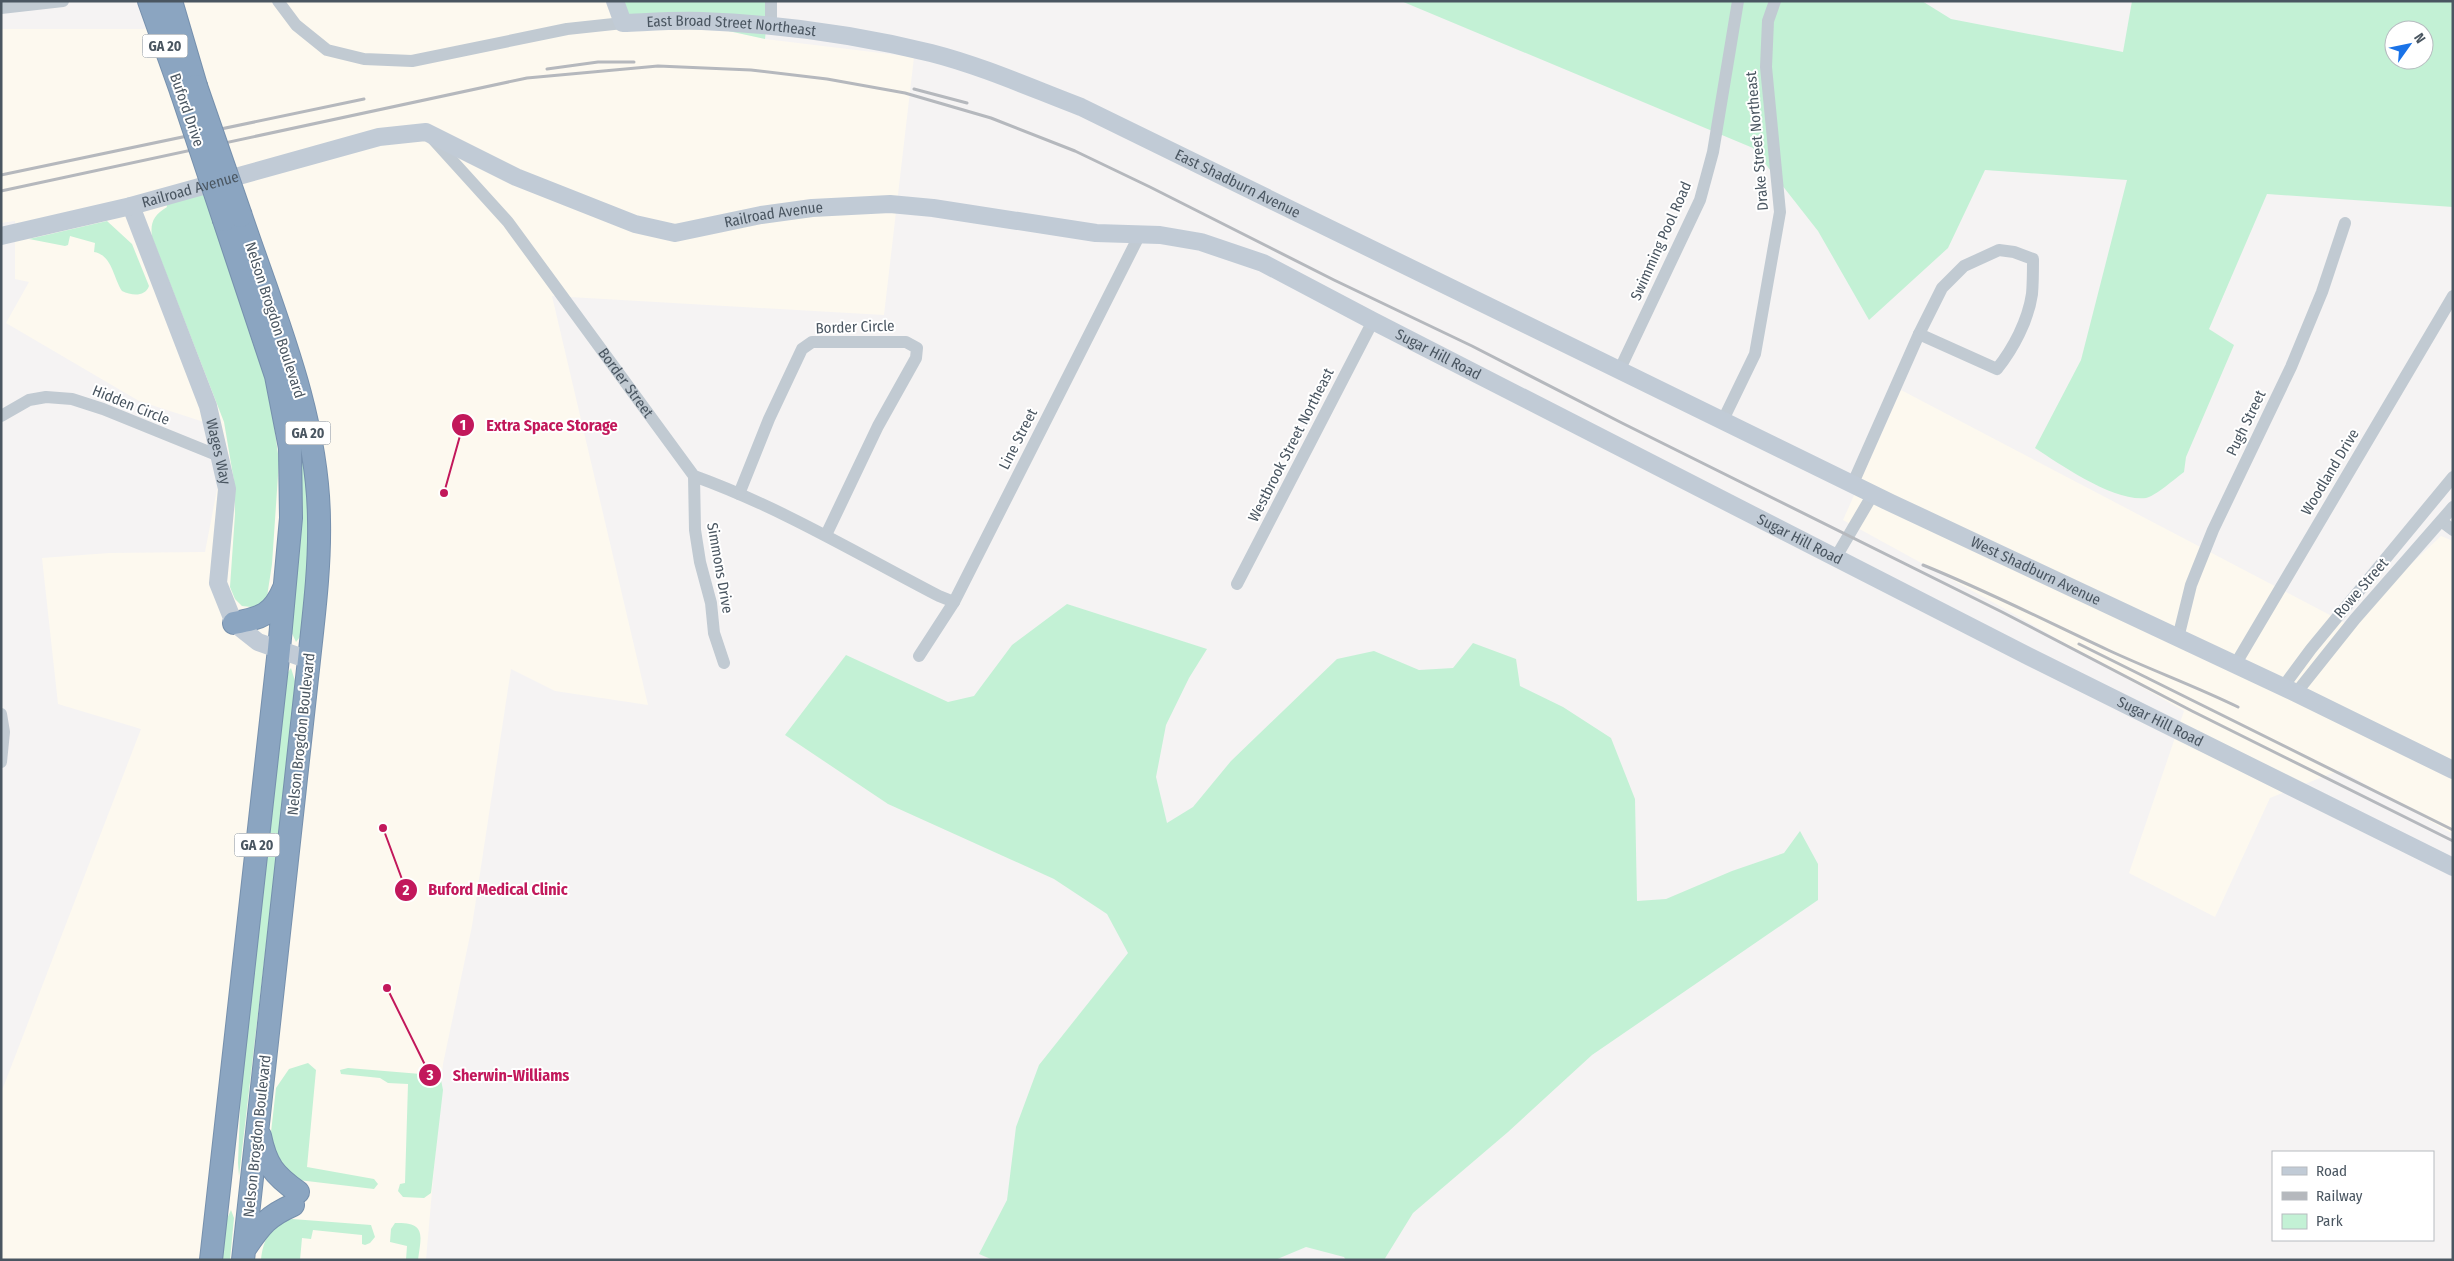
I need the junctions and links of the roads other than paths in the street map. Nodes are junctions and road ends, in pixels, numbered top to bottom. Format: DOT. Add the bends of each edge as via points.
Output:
graph roads {
  1 [pos="63,1"];
  2 [pos="149,1"];
  3 [pos="171,1"];
  4 [pos="278,1"];
  5 [pos="615,1"];
  6 [pos="771,1"];
  7 [pos="1738,1"];
  8 [pos="1775,1"];
  9 [pos="1,8"];
  10 [pos="623,22"];
  11 [pos="771,26"];
  12 [pos="840,36"];
  13 [pos="189,89"];
  14 [pos="426,132"];
  15 [pos="131,206"];
  16 [pos="232,218"];
  17 [pos="2345,223"];
  18 [pos="1140,234"];
  19 [pos="1,236"];
  20 [pos="2453,296"];
  21 [pos="1373,322"];
  22 [pos="1919,334"];
  23 [pos="1619,371"];
  24 [pos="1,416"];
  25 [pos="1723,420"];
  26 [pos="219,456"];
  27 [pos="694,476"];
  28 [pos="2453,476"];
  29 [pos="1853,483"];
  30 [pos="739,494"];
  31 [pos="1873,494"];
  32 [pos="2453,507"];
  33 [pos="2441,521"];
  34 [pos="2453,530"];
  35 [pos="826,535"];
  36 [pos="1836,557"];
  37 [pos="286,583"];
  38 [pos="1237,584"];
  39 [pos="954,602"];
  40 [pos="234,623"];
  41 [pos="2178,638"];
  42 [pos="279,649"];
  43 [pos="919,656"];
  44 [pos="309,660"];
  45 [pos="724,663"];
  46 [pos="2235,665"];
  47 [pos="2289,690"];
  48 [pos="1,714"];
  49 [pos="1,762"];
  50 [pos="2453,770"];
  51 [pos="2453,867"];
  52 [pos="258,1126"];
  53 [pos="243,1255"];
  54 [pos="211,1260"];
  1 -- 9 [label="street"];
  2 -- 13 [label="highway, Buford Drive / GA 20"];
  3 -- 13 [label="highway, Buford Drive / GA 20"];
  4 -- 10 [label="street" via="296,25 327,50 364,59 412,61 567,29"];
  5 -- 10 [label="street"];
  6 -- 11 [label="street"];
  7 -- 23 [label="street, Swimming Pool Road" via="1713,152 1700,200"];
  8 -- 25 [label="street, Drake Street Northeast" via="1768,21 1766,67 1780,212 1755,354"];
  10 -- 11 [label="street, East Broad Street Northeast" via="702,21"];
  11 -- 12 [label="street, East Broad Street Northeast"];
  12 -- 23 [label="street, East Shadburn Avenue" via="931,53 980,68 1080,107"];
  13 -- 16 [label="highway, Buford Drive / GA 20, bridge"];
  14 -- 15 [label="street, Railroad Avenue" via="379,138"];
  14 -- 18 [label="street, Railroad Avenue" via="516,177 635,224 675,233 812,208 890,204 1096,233"];
  14 -- 27 [label="street, Border Street" via="508,222"];
  15 -- 19 [label="street, Railroad Avenue"];
  15 -- 26 [label="street, Wages Way" via="208,406"];
  16 -- 37 [label="highway, Nelson Brogdon Boulevard / GA 20" via="276,376 290,448 291,518"];
  16 -- 44 [label="highway, Nelson Brogdon Boulevard / GA 20" via="298,385 316,476 319,521"];
  17 -- 41 [label="street, Pugh Street" via="2322,292 2291,367 2213,530 2191,584"];
  18 -- 21 [label="street, Sugar Hill Road" via="1201,242 1263,264"];
  18 -- 39 [label="street, Line Street"];
  20 -- 46 [label="street, Woodland Drive"];
  21 -- 36 [label="street, Sugar Hill Road"];
  21 -- 38 [label="street, Westbrook Street Northeast"];
  22 -- 22 [label="street" via="1997,369 2010,352 2024,321 2032,295 2033,259 1998,250 1964,266 1942,288"];
  22 -- 29 [label="street"];
  23 -- 25 [label="street, West Shadburn Avenue"];
  24 -- 26 [label="street, Hidden Circle" via="29,400 46,397 72,399"];
  25 -- 29 [label="street, West Shadburn Avenue"];
  26 -- 40 [label="street, Wages Way" via="226,489 218,583"];
  27 -- 30 [label="street"];
  27 -- 45 [label="street, Simmons Drive" via="695,530 700,562 711,603 714,633"];
  28 -- 47 [label="street" via="2311,649"];
  29 -- 31 [label="street, West Shadburn Avenue"];
  30 -- 35 [label="street"];
  30 -- 35 [label="street, Border Circle" via="802,349 812,342 906,342 917,348 916,358 878,426"];
  31 -- 36 [label="street"];
  31 -- 41 [label="street, West Shadburn Avenue"];
  32 -- 33 [label="street, Rowe Street"];
  33 -- 34 [label="street"];
  33 -- 47 [label="street, Rowe Street"];
  35 -- 39 [label="street"];
  36 -- 51 [label="street, Sugar Hill Road"];
  37 -- 40 [label="highway" via="271,610 260,617"];
  37 -- 42 [label="highway, Nelson Brogdon Boulevard / GA 20"];
  39 -- 43 [label="street, Line Street"];
  40 -- 42 [label="street, Wages Way" via="258,642"];
  41 -- 46 [label="street, West Shadburn Avenue"];
  42 -- 44 [label="street, Wages Way"];
  42 -- 54 [label="highway, Nelson Brogdon Boulevard / GA 20"];
  44 -- 52 [label="highway, Nelson Brogdon Boulevard / GA 20"];
  46 -- 47 [label="street, West Shadburn Avenue"];
  47 -- 50 [label="street, West Shadburn Avenue"];
  48 -- 49 [label="street" via="4,732"];
  52 -- 53 [label="highway, Nelson Brogdon Boulevard / GA 20"];
  52 -- 53 [label="highway" via="263,1152 272,1171 296,1199 260,1226"];
}
